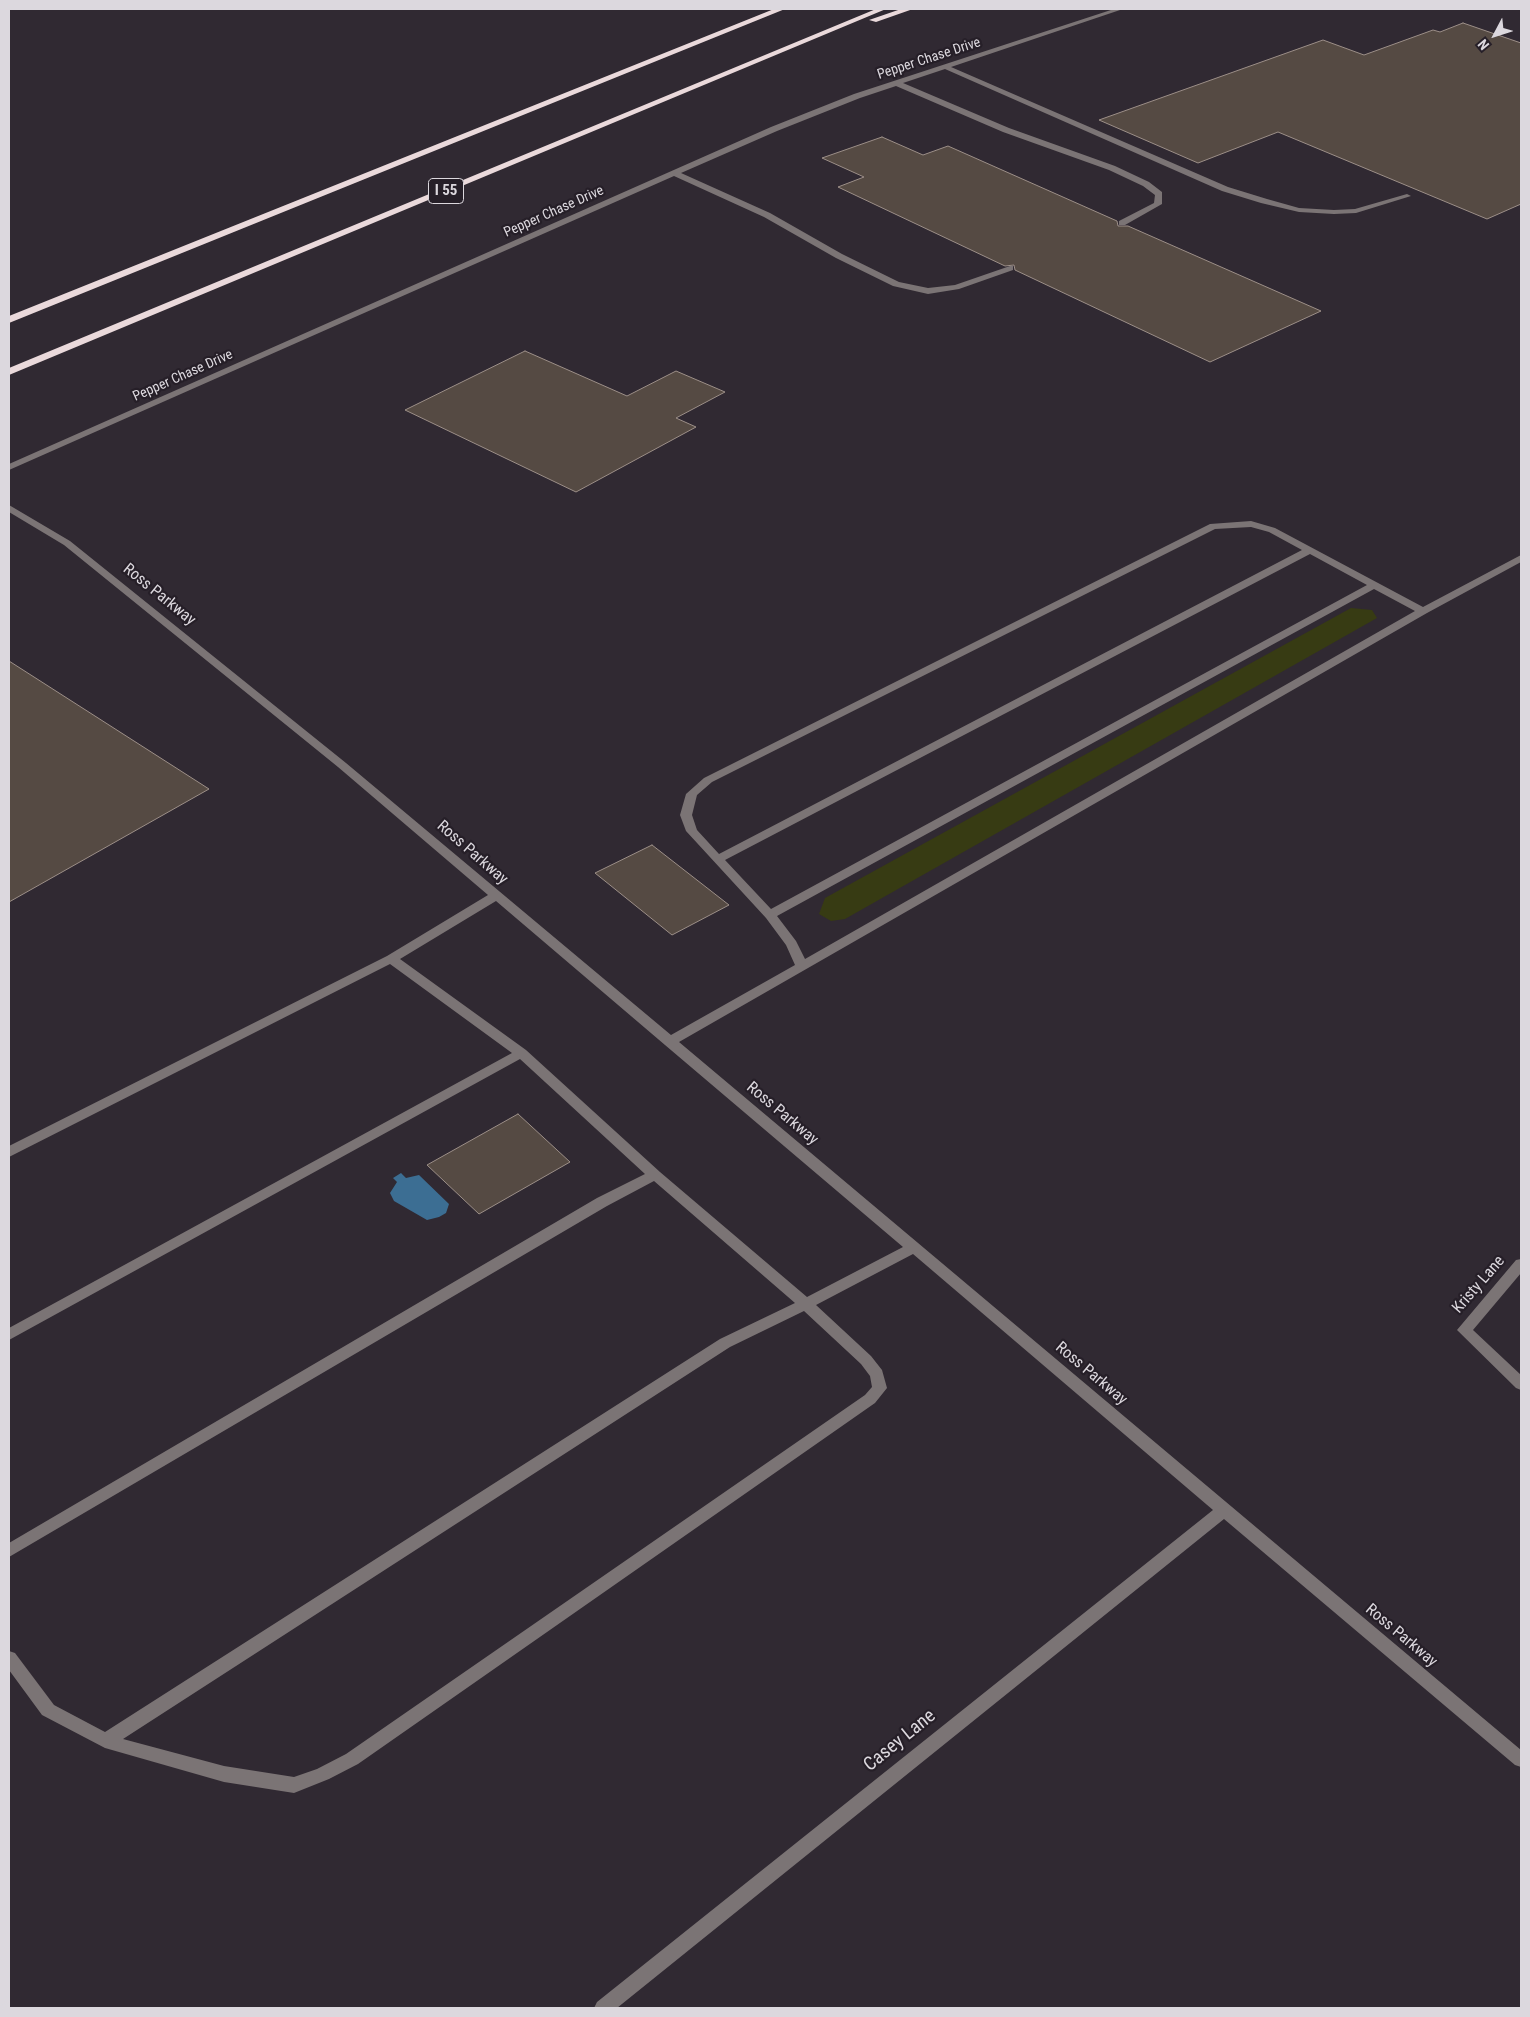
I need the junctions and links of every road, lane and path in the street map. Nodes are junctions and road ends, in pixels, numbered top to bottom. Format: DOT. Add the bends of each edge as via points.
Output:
graph roads {
  1 [pos="761,9"];
  2 [pos="780,9"];
  3 [pos="882,9"];
  4 [pos="909,9"];
  5 [pos="1120,9"];
  6 [pos="830,31"];
  7 [pos="945,66"];
  8 [pos="896,83"];
  9 [pos="468,135"];
  10 [pos="674,173"];
  11 [pos="1407,196"];
  12 [pos="1122,223"];
  13 [pos="1010,268"];
  14 [pos="9,320"];
  15 [pos="9,372"];
  16 [pos="9,467"];
  17 [pos="9,508"];
  18 [pos="1310,550"];
  19 [pos="1521,558"];
  20 [pos="1374,585"];
  21 [pos="1423,611"];
  22 [pos="718,859"];
  23 [pos="495,896"];
  24 [pos="770,915"];
  25 [pos="391,959"];
  26 [pos="801,965"];
  27 [pos="669,1042"];
  28 [pos="521,1053"];
  29 [pos="9,1152"];
  30 [pos="655,1175"];
  31 [pos="913,1248"];
  32 [pos="1521,1264"];
  33 [pos="806,1304"];
  34 [pos="9,1335"];
  35 [pos="1521,1384"];
  36 [pos="1224,1509"];
  37 [pos="9,1551"];
  38 [pos="9,1658"];
  39 [pos="105,1740"];
  40 [pos="1521,1760"];
  41 [pos="604,2008"];
  1 -- 9 [label="highway"];
  2 -- 9 [label="highway"];
  3 -- 6 [label="highway, I 55"];
  4 -- 6 [label="highway"];
  5 -- 7 [label="street, Pepper Chase Drive"];
  6 -- 15 [label="highway, I 55"];
  7 -- 8 [label="street, Pepper Chase Drive"];
  7 -- 11 [label="street" via="1225,189 1264,201 1299,210 1334,212 1356,211"];
  8 -- 10 [label="street, Pepper Chase Drive" via="805,116"];
  8 -- 12 [label="street" via="1006,130 1112,168 1159,194 1158,204"];
  9 -- 14 [label="highway"];
  10 -- 13 [label="street" via="767,215 896,284 928,291 956,287"];
  10 -- 16 [label="street, Pepper Chase Drive"];
  17 -- 23 [label="street, Ross Parkway" via="67,543 342,764"];
  18 -- 20 [label="street"];
  18 -- 22 [label="street"];
  18 -- 22 [label="street" via="1272,530 1251,524 1213,526 708,780 692,794 686,815 692,831"];
  19 -- 21 [label="street"];
  20 -- 21 [label="street"];
  20 -- 24 [label="street"];
  21 -- 26 [label="street"];
  22 -- 24 [label="street"];
  23 -- 25 [label="street"];
  23 -- 27 [label="street, Ross Parkway"];
  24 -- 26 [label="street" via="792,944"];
  25 -- 28 [label="street"];
  25 -- 29 [label="street"];
  26 -- 27 [label="street"];
  27 -- 31 [label="street, Ross Parkway"];
  28 -- 30 [label="street"];
  28 -- 34 [label="street"];
  30 -- 33 [label="street"];
  30 -- 37 [label="street" via="602,1202"];
  31 -- 33 [label="street"];
  31 -- 36 [label="street, Ross Parkway"];
  32 -- 35 [label="street, Kristy Lane" via="1464,1330"];
  33 -- 39 [label="street" via="725,1343"];
  33 -- 39 [label="street" via="877,1374 880,1388 870,1399 352,1759 294,1785 224,1774"];
  36 -- 40 [label="street, Ross Parkway"];
  36 -- 41 [label="street, Casey Lane"];
  38 -- 39 [label="street" via="48,1710"];
}
